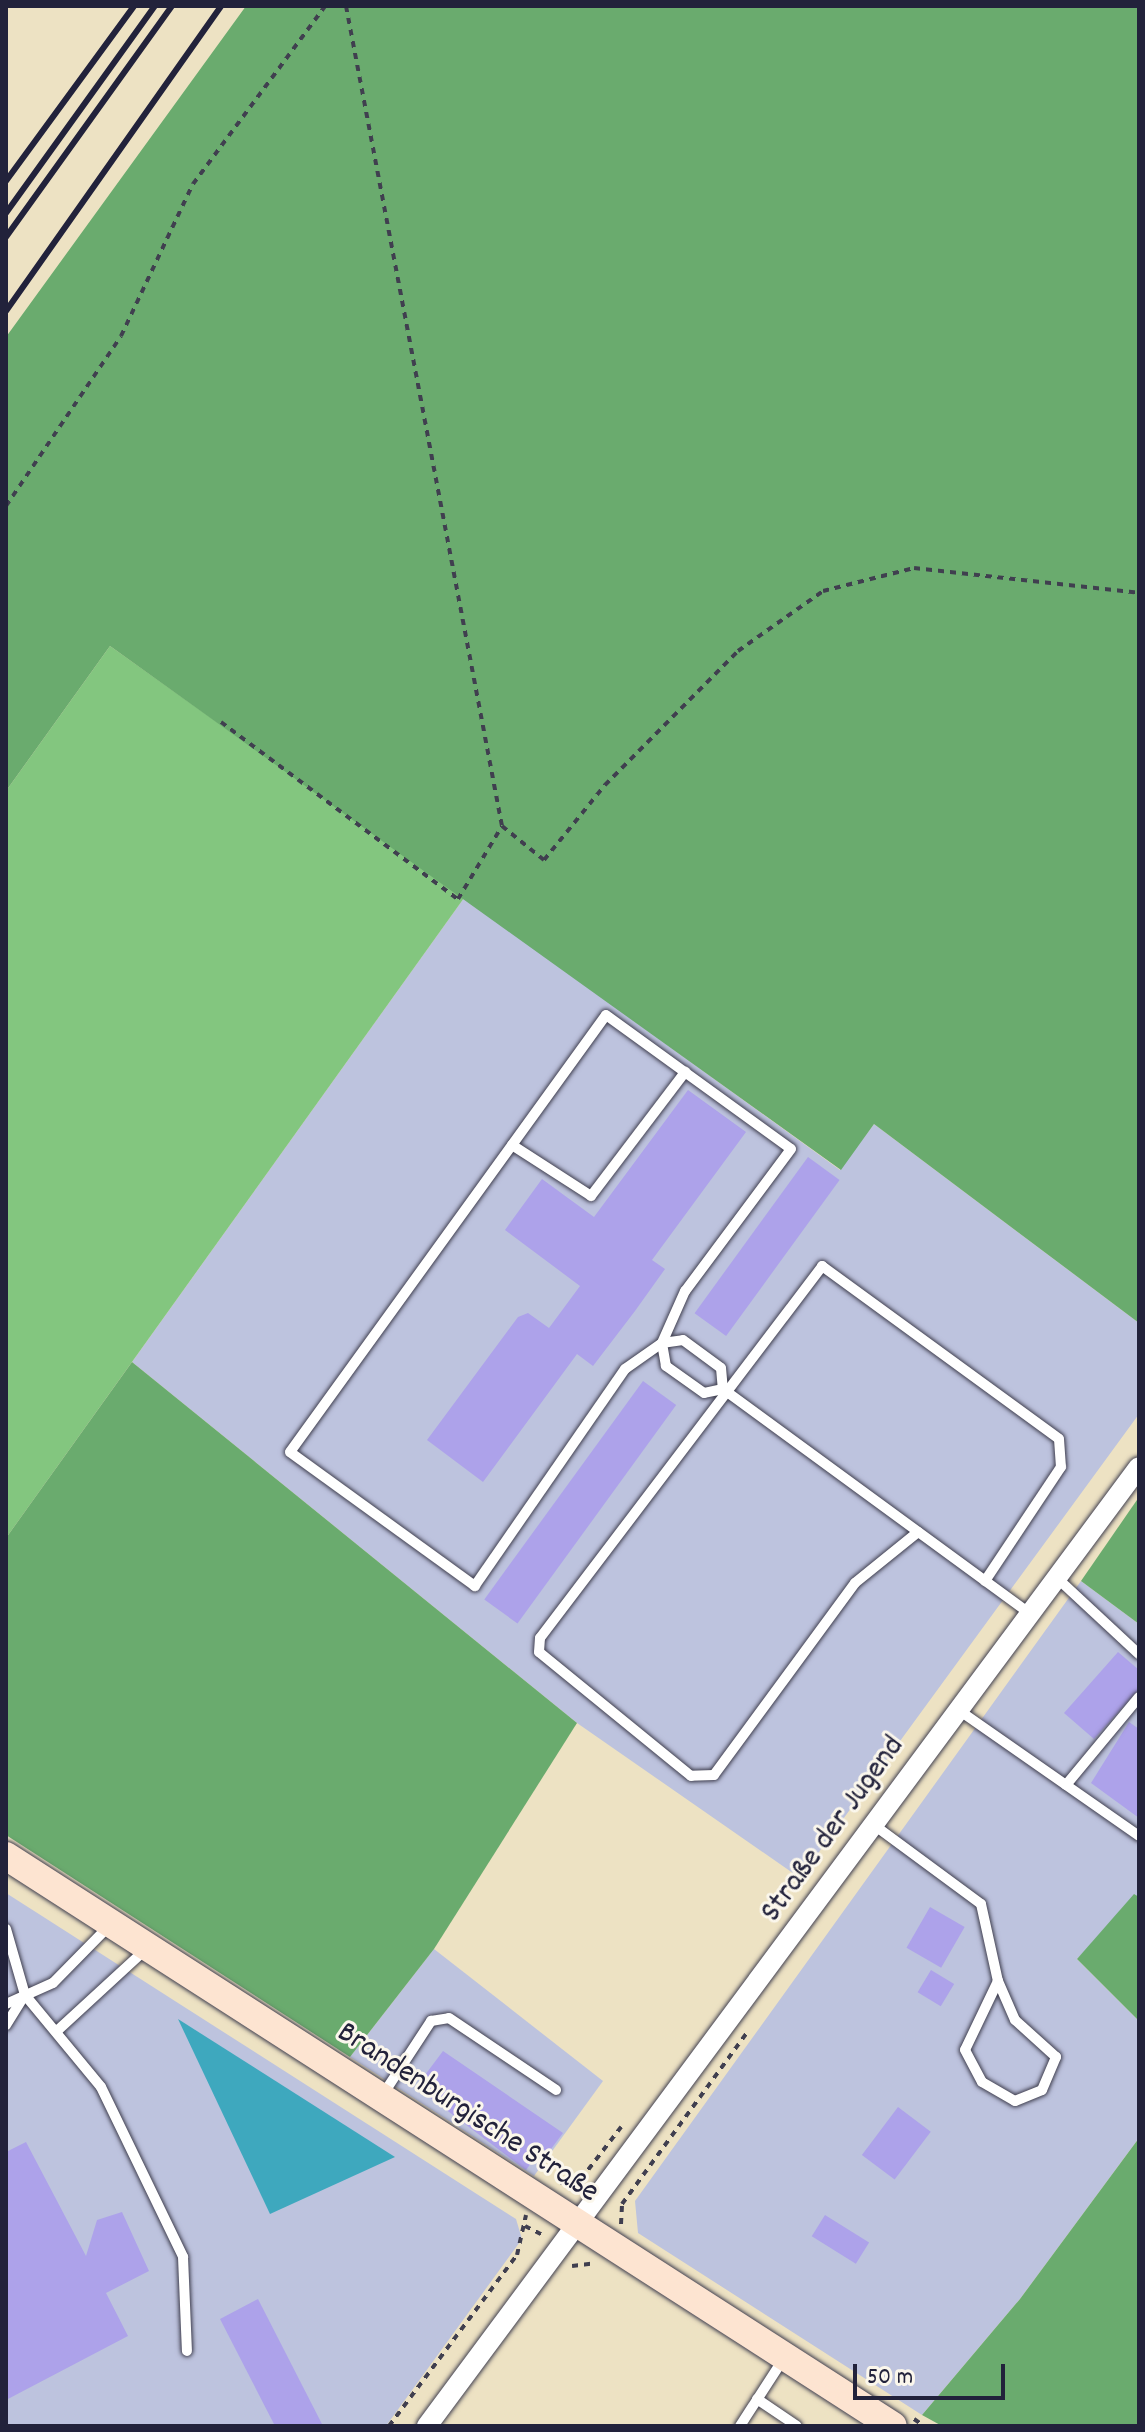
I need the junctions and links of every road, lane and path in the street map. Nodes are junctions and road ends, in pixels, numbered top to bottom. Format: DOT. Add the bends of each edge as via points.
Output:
graph roads {
  1 [pos="325,6"];
  2 [pos="346,6"];
  3 [pos="6,506"];
  4 [pos="1139,593"];
  5 [pos="221,722"];
  6 [pos="502,826"];
  7 [pos="685,1072"];
  8 [pos="512,1145"];
  9 [pos="662,1343"];
  10 [pos="723,1389"];
  11 [pos="1139,1467"];
  12 [pos="918,1532"];
  13 [pos="1056,1577"];
  14 [pos="985,1581"];
  15 [pos="1030,1614"];
  16 [pos="1139,1654"];
  17 [pos="1139,1697"];
  18 [pos="960,1711"];
  19 [pos="1066,1785"];
  20 [pos="874,1825"];
  21 [pos="1139,1836"];
  22 [pos="6,1856"];
  23 [pos="111,1924"];
  24 [pos="6,1929"];
  25 [pos="148,1947"];
  26 [pos="998,1981"];
  27 [pos="25,1995"];
  28 [pos="6,2004"];
  29 [pos="6,2025"];
  30 [pos="58,2030"];
  31 [pos="556,2090"];
  32 [pos="381,2098"];
  33 [pos="523,2224"];
  34 [pos="574,2225"];
  35 [pos="603,2266"];
  36 [pos="567,2269"];
  37 [pos="187,2351"];
  38 [pos="785,2356"];
  39 [pos="757,2399"];
  40 [pos="389,2426"];
  41 [pos="427,2426"];
  42 [pos="740,2426"];
  43 [pos="797,2426"];
  44 [pos="893,2426"];
  1 -- 3 [label="path" via="193,184 121,336"];
  2 -- 6 [label="path"];
  4 -- 6 [label="path" via="914,568 823,591 738,651 605,785 544,860"];
  5 -- 6 [label="path" via="458,899"];
  7 -- 8 [label="lane" via="591,1196"];
  7 -- 8 [label="lane" via="606,1015"];
  7 -- 9 [label="lane" via="791,1149 685,1291"];
  8 -- 9 [label="lane" via="290,1452 475,1586 625,1369"];
  9 -- 10 [label="lane" via="666,1366 704,1393"];
  9 -- 10 [label="lane" via="683,1340 721,1368"];
  10 -- 12 [label="lane"];
  10 -- 12 [label="lane" via="540,1638 545,1662 691,1776 714,1775 855,1583"];
  10 -- 14 [label="lane" via="822,1266 969,1369 1051,1430 1064,1457"];
  11 -- 13 [label="street, Straße der Jugend"];
  12 -- 14 [label="lane"];
  13 -- 15 [label="street, Straße der Jugend"];
  13 -- 16 [label="lane"];
  14 -- 15 [label="lane"];
  15 -- 18 [label="street, Straße der Jugend"];
  17 -- 19 [label="lane"];
  18 -- 19 [label="lane"];
  18 -- 20 [label="street, Straße der Jugend"];
  19 -- 21 [label="lane"];
  20 -- 26 [label="lane" via="981,1904"];
  20 -- 34 [label="street, Straße der Jugend"];
  22 -- 23 [label="street, Brandenburgische Straße"];
  23 -- 25 [label="street, Brandenburgische Straße"];
  23 -- 27 [label="lane" via="53,1983"];
  24 -- 27 [label="lane"];
  25 -- 30 [label="lane"];
  25 -- 32 [label="street, Brandenburgische Straße"];
  26 -- 26 [label="lane" via="965,2050 982,2082 1015,2101 1042,2090 1056,2057 1015,2020"];
  27 -- 28 [label="lane"];
  27 -- 29 [label="lane"];
  27 -- 30 [label="lane"];
  30 -- 37 [label="lane" via="112,2106 183,2257"];
  31 -- 32 [label="lane" via="449,2018 431,2021"];
  32 -- 34 [label="street, Brandenburgische Straße"];
  33 -- 40 [label="path" via="517,2255"];
  34 -- 38 [label="street, Brandenburgische Straße"];
  34 -- 41 [label="street, Straße der Jugend"];
  35 -- 36 [label="path"];
  38 -- 39 [label="lane"];
  38 -- 44 [label="street, Brandenburgische Straße"];
  39 -- 42 [label="lane"];
  39 -- 43 [label="lane"];
}
